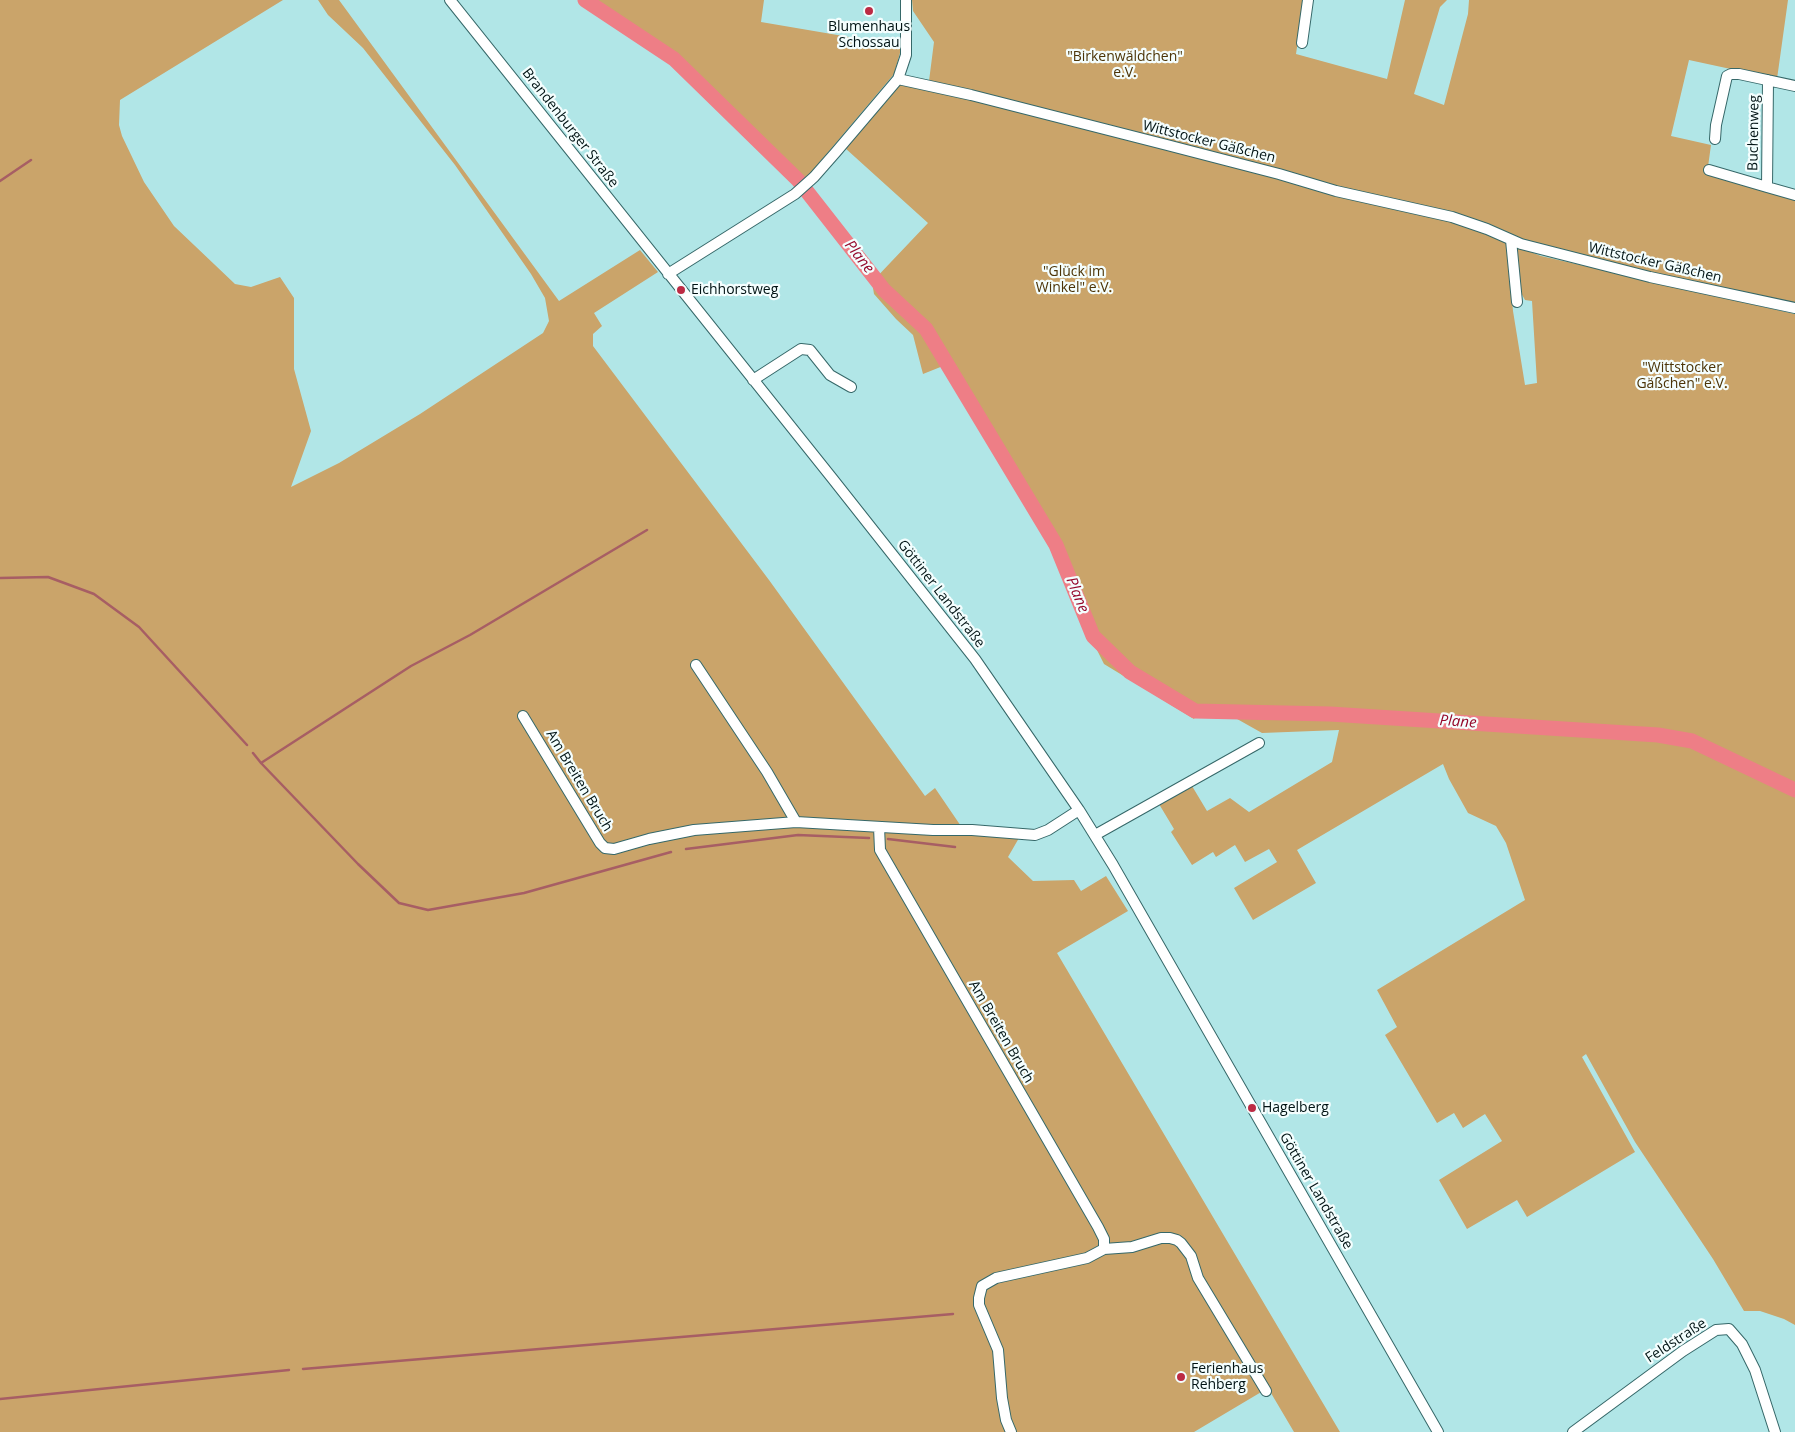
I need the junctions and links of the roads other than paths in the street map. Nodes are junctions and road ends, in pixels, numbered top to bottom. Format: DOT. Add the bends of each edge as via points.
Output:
graph roads {
  1 [pos="450,0"];
  2 [pos="906,0"];
  3 [pos="1308,0"];
  4 [pos="1302,43"];
  5 [pos="898,79"];
  6 [pos="1768,80"];
  7 [pos="1795,86"];
  8 [pos="1715,140"];
  9 [pos="1709,170"];
  10 [pos="1767,187"];
  11 [pos="1795,195"];
  12 [pos="1510,240"];
  13 [pos="668,274"];
  14 [pos="1517,302"];
  15 [pos="1795,308"];
  16 [pos="753,380"];
  17 [pos="851,387"];
  18 [pos="696,664"];
  19 [pos="523,716"];
  20 [pos="1260,743"];
  21 [pos="1079,810"];
  22 [pos="796,822"];
  23 [pos="879,827"];
  24 [pos="1095,835"];
  25 [pos="1104,1249"];
  26 [pos="1266,1391"];
  27 [pos="1011,1432"];
  28 [pos="1438,1432"];
  29 [pos="1573,1432"];
  30 [pos="1775,1432"];
  1 -- 13 [label="street, Brandenburger Straße"];
  2 -- 5 [label="street" via="906,54"];
  3 -- 4 [label="street"];
  5 -- 12 [label="street, Wittstocker Gäßchen" via="1074,121 1336,191 1452,217"];
  5 -- 13 [label="street" via="814,177 795,194"];
  6 -- 7 [label="street, Buchenweg"];
  6 -- 8 [label="street, Buchenweg" via="1739,74 1727,76"];
  6 -- 10 [label="street, Buchenweg"];
  9 -- 10 [label="street, Buchenweg"];
  10 -- 11 [label="street, Buchenweg"];
  12 -- 14 [label="street"];
  12 -- 15 [label="street, Wittstocker Gäßchen" via="1650,277"];
  13 -- 16 [label="street, Göttiner Landstraße"];
  16 -- 17 [label="street" via="801,349 810,350 830,375"];
  16 -- 21 [label="street, Göttiner Landstraße" via="975,659"];
  18 -- 22 [label="street"];
  19 -- 22 [label="street, Am Breiten Bruch" via="605,848 614,849 694,830"];
  20 -- 24 [label="street"];
  21 -- 23 [label="street, Am Breiten Bruch" via="1035,835"];
  21 -- 24 [label="street, Göttiner Landstraße"];
  22 -- 23 [label="street, Am Breiten Bruch"];
  23 -- 25 [label="street, Am Breiten Bruch" via="880,850 1098,1227 1104,1239"];
  24 -- 28 [label="street, Göttiner Landstraße"];
  25 -- 26 [label="street" via="1132,1247 1161,1238 1182,1243 1191,1256 1198,1278"];
  25 -- 27 [label="street" via="1087,1258 996,1278 982,1286 980,1305 998,1350 1002,1398"];
  29 -- 30 [label="street, Feldstraße" via="1683,1351 1716,1330 1729,1329 1742,1344 1755,1370"];
}
